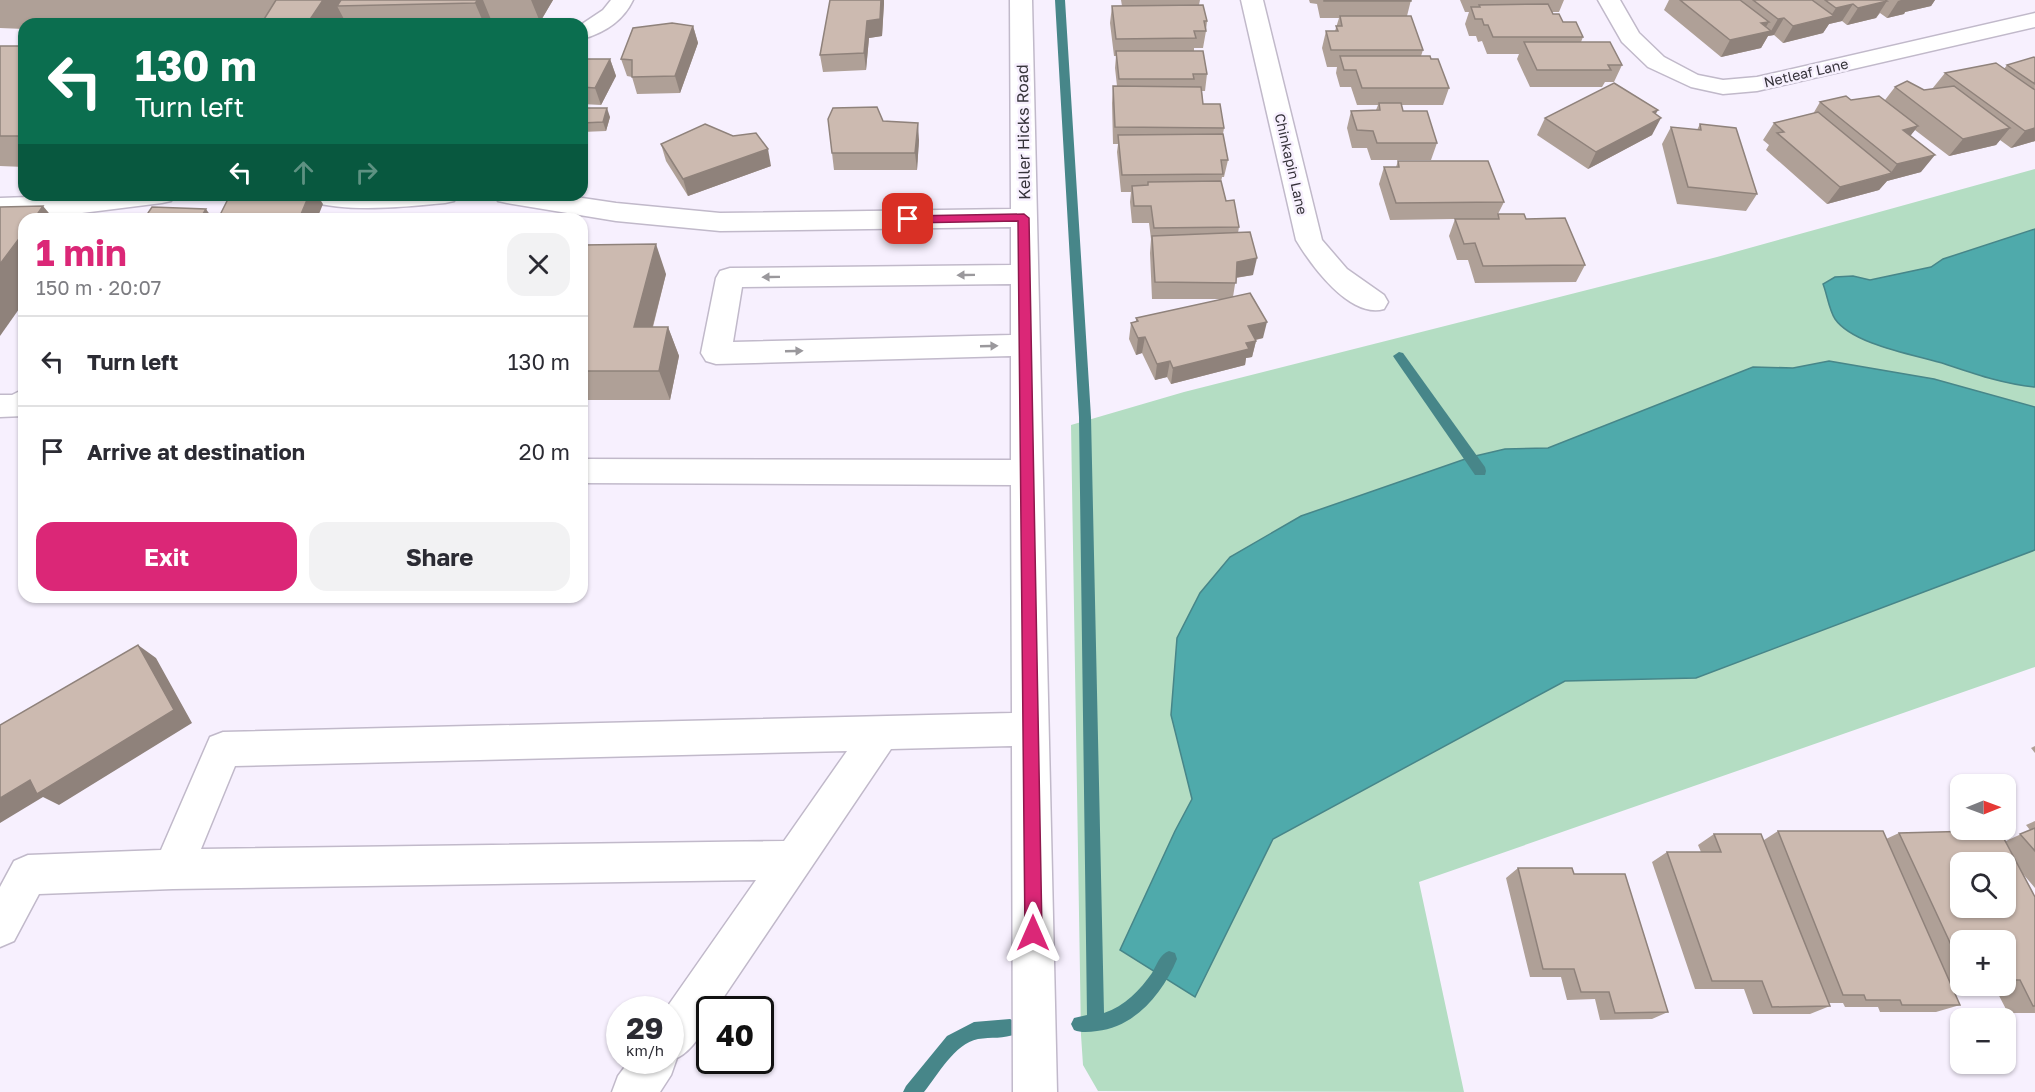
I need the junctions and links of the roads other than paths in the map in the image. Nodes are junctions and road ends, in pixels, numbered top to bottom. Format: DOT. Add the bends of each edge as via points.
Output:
graph roads {
  1 [pos="622,0"];
  2 [pos="1021,0"];
  3 [pos="1252,0"];
  4 [pos="1609,0"];
  5 [pos="2035,20"];
  6 [pos="588,31"];
  7 [pos="112,201"];
  8 [pos="154,201"];
  9 [pos="545,201"];
  10 [pos="0,207"];
  11 [pos="144,213"];
  12 [pos="1024,218"];
  13 [pos="1024,274"];
  14 [pos="1374,302"];
  15 [pos="1025,345"];
  16 [pos="0,406"];
  17 [pos="18,406"];
  18 [pos="588,471"];
  19 [pos="1028,473"];
  20 [pos="1032,729"];
  21 [pos="882,732"];
  22 [pos="794,860"];
  23 [pos="173,869"];
  24 [pos="0,927"];
  25 [pos="684,1019"];
  26 [pos="646,1074"];
  27 [pos="634,1092"];
  28 [pos="1035,1092"];
  1 -- 6 [label="street" via="620,7"];
  2 -- 12 [label="street, Keller Hicks Road"];
  3 -- 14 [label="street, Chinkapin Lane" via="1310,240 1321,262 1341,282"];
  4 -- 5 [label="street, Netleaf Lane" via="1630,37 1656,62 1691,80 1723,87 1756,84"];
  7 -- 10 [label="street"];
  8 -- 11 [label="street"];
  9 -- 12 [label="street" via="720,222"];
  12 -- 13 [label="street, Keller Hicks Road"];
  13 -- 15 [label="street, Keller Hicks Road"];
  13 -- 15 [label="street, one-way" via="730,278 717,353"];
  15 -- 19 [label="street, Keller Hicks Road"];
  16 -- 17 [label="street"];
  18 -- 19 [label="street"];
  19 -- 20 [label="street, Keller Hicks Road"];
  20 -- 21 [label="street"];
  20 -- 28 [label="street, Keller Hicks Road"];
  21 -- 22 [label="street"];
  21 -- 23 [label="street" via="223,748"];
  22 -- 23 [label="street"];
  22 -- 25 [label="street"];
  23 -- 24 [label="street" via="28,875"];
  26 -- 27 [label="street"];
}
